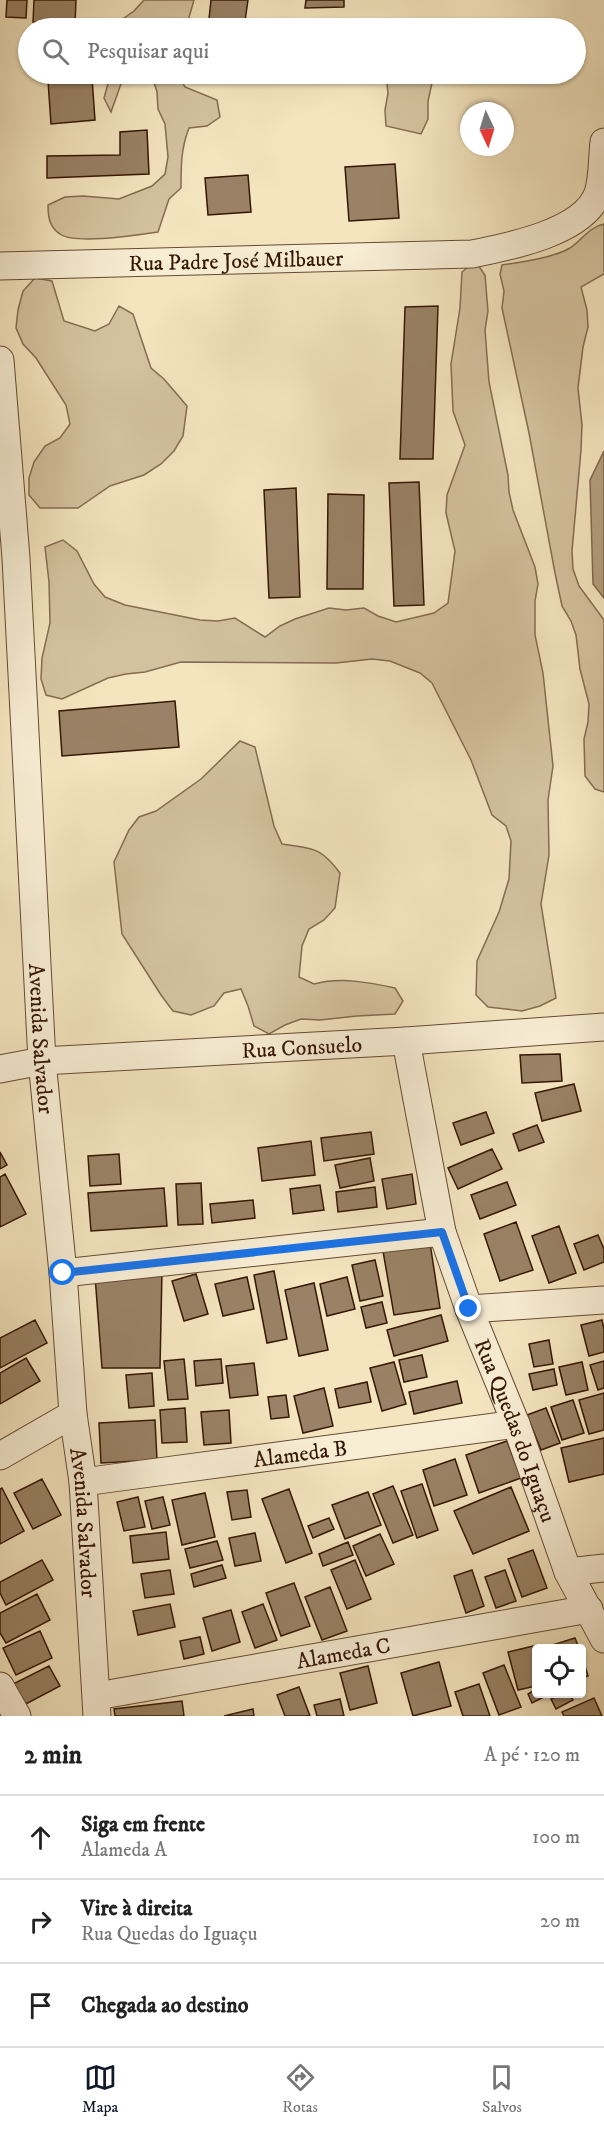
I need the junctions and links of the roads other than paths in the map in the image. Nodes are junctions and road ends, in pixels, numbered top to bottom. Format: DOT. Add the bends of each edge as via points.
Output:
graph roads {
  1 [pos="604,142"];
  2 [pos="0,266"];
  3 [pos="0,360"];
  4 [pos="8,562"];
  5 [pos="604,1027"];
  6 [pos="406,1041"];
  7 [pos="42,1061"];
  8 [pos="0,1069"];
  9 [pos="442,1232"];
  10 [pos="63,1273"];
  11 [pos="604,1300"];
  12 [pos="469,1309"];
  13 [pos="73,1414"];
  14 [pos="516,1424"];
  15 [pos="0,1456"];
  16 [pos="83,1482"];
  17 [pos="604,1568"];
  18 [pos="568,1572"];
  19 [pos="589,1609"];
  20 [pos="604,1639"];
  21 [pos="0,1686"];
  22 [pos="97,1706"];
  23 [pos="17,1716"];
  1 -- 2 [label="street, Rua Padre José Milbauer" via="598,194 582,216 521,244 472,254"];
  3 -- 4 [label="street, Avenida Salvador"];
  4 -- 7 [label="street, Avenida Salvador"];
  5 -- 6 [label="street, Rua Consuelo"];
  6 -- 7 [label="street, Rua Consuelo"];
  6 -- 9 [label="street, Rua Quedas do Iguaçu"];
  7 -- 8 [label="street, Rua Consuelo"];
  7 -- 10 [label="street, Avenida Salvador"];
  9 -- 10 [label="street"];
  9 -- 12 [label="street, Rua Quedas do Iguaçu"];
  10 -- 13 [label="street, Avenida Salvador"];
  11 -- 12 [label="street"];
  12 -- 14 [label="street, Rua Quedas do Iguaçu"];
  13 -- 15 [label="street"];
  13 -- 16 [label="street, Avenida Salvador"];
  14 -- 16 [label="street, Alameda B"];
  14 -- 18 [label="street, Rua Quedas do Iguaçu"];
  16 -- 22 [label="street, Avenida Salvador"];
  17 -- 18 [label="street"];
  18 -- 19 [label="street, Rua Quedas do Iguaçu"];
  19 -- 20 [label="street, Rua Quedas do Iguaçu"];
  19 -- 22 [label="street, Alameda C"];
  21 -- 23 [label="street"];
}
